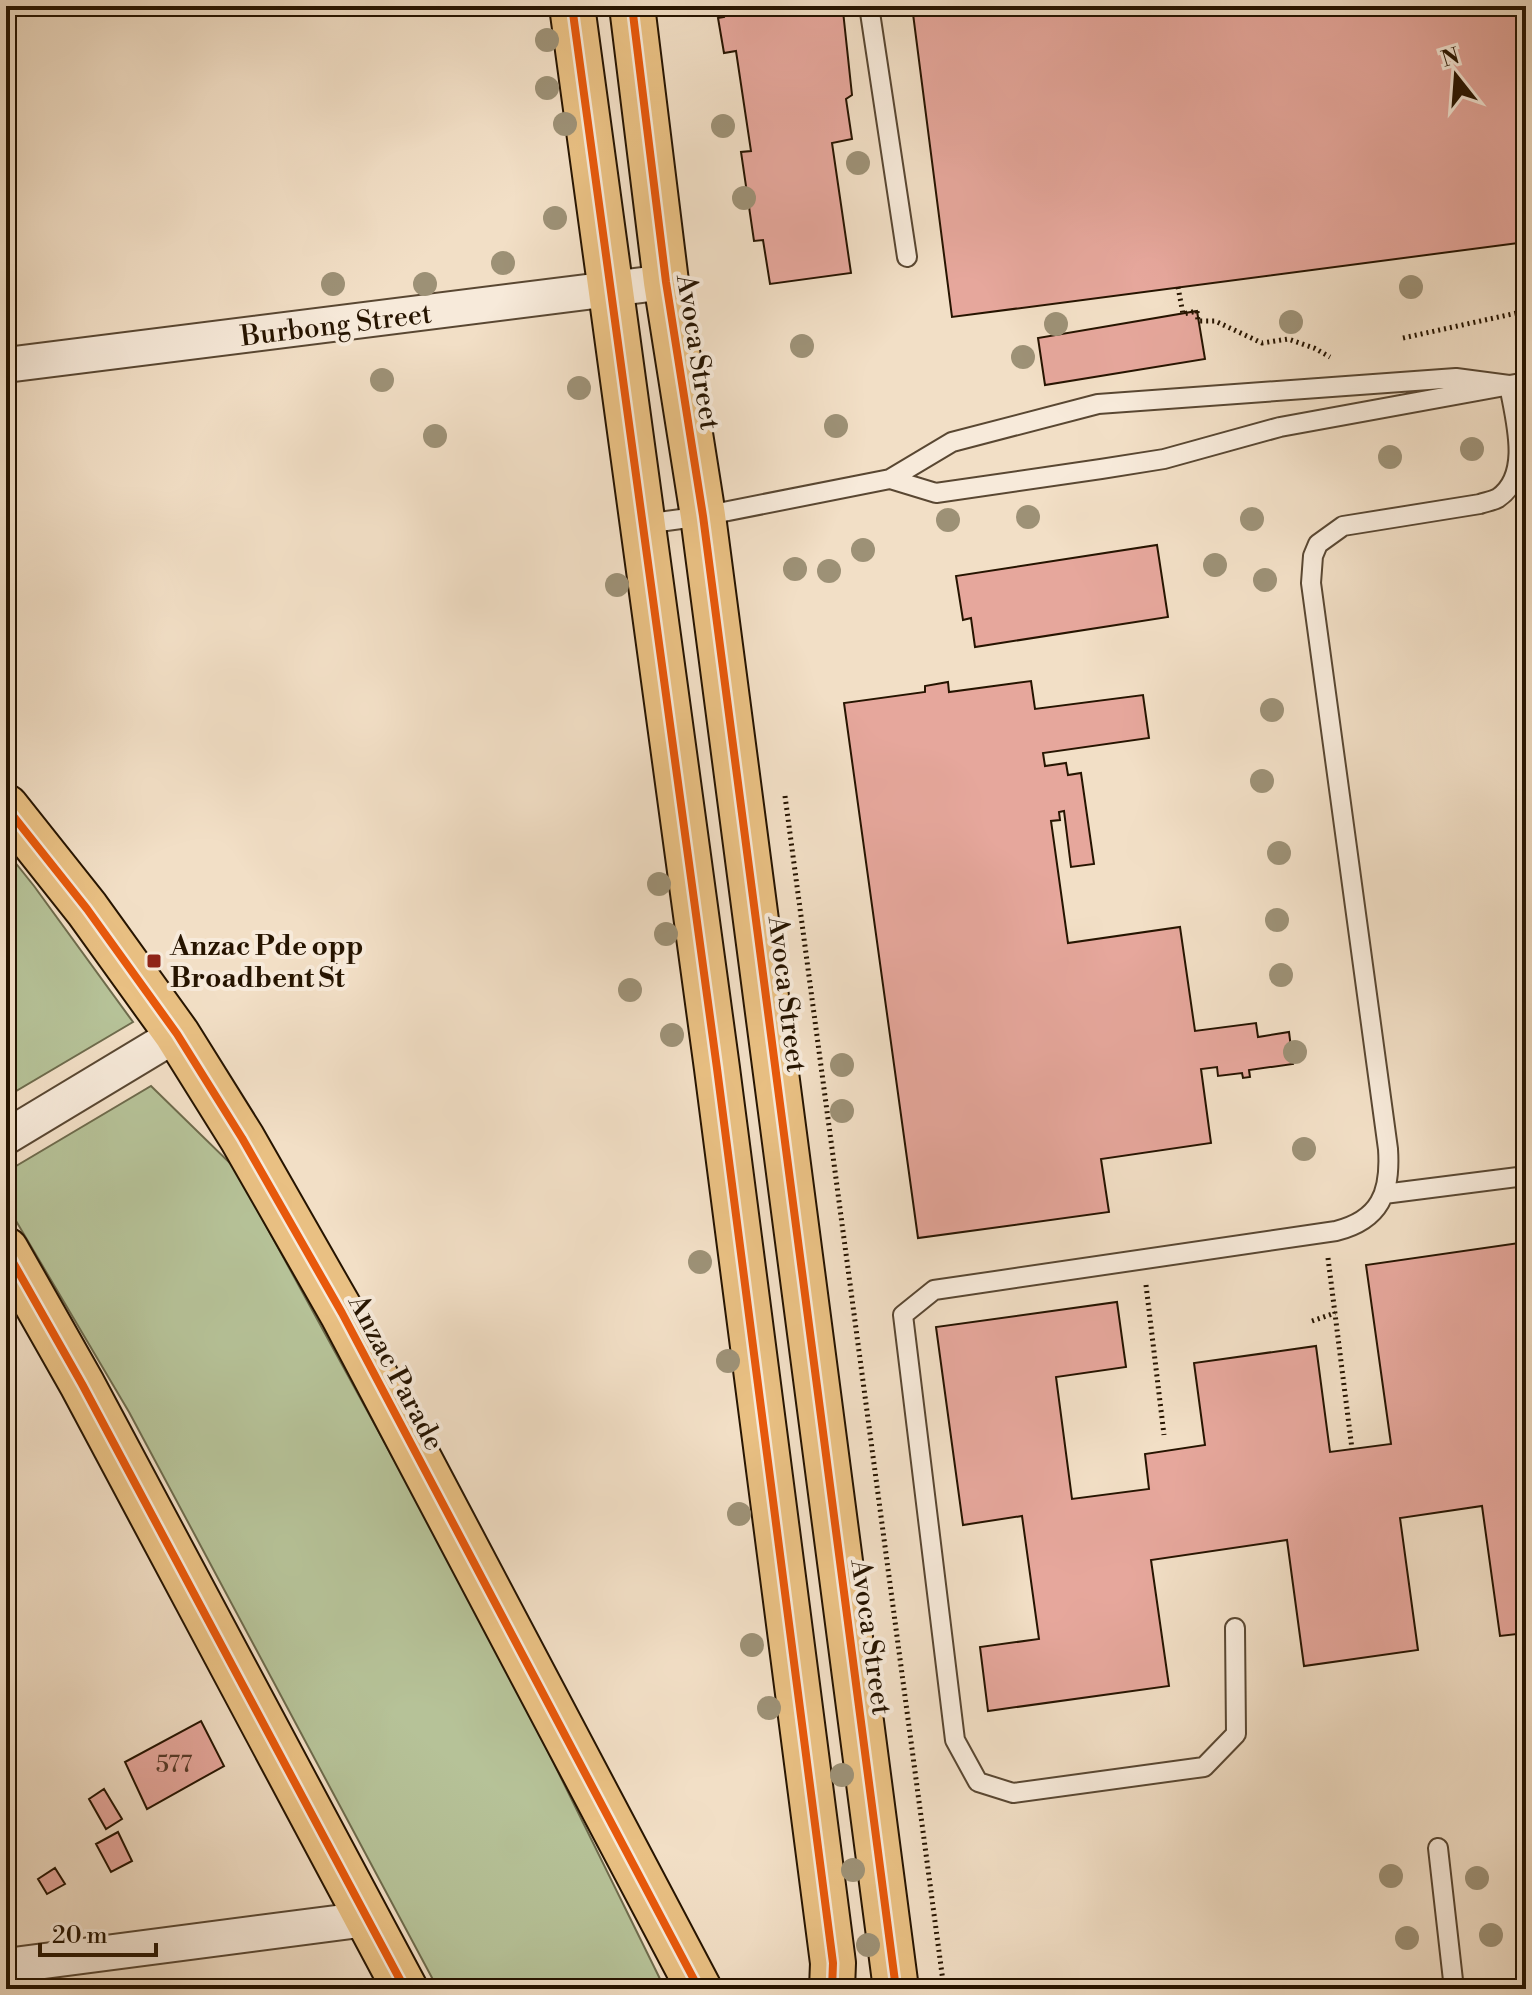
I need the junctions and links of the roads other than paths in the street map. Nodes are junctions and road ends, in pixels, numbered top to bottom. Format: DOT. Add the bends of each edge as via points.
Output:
graph roads {
  1 [pos="572,6"];
  2 [pos="632,6"];
  3 [pos="869,6"];
  4 [pos="907,257"];
  5 [pos="666,282"];
  6 [pos="612,289"];
  7 [pos="6,365"];
  8 [pos="1518,384"];
  9 [pos="890,479"];
  10 [pos="703,516"];
  11 [pos="644,524"];
  12 [pos="6,807"];
  13 [pos="177,1034"];
  14 [pos="6,1137"];
  15 [pos="1526,1176"];
  16 [pos="1384,1194"];
  17 [pos="6,1250"];
  18 [pos="813,1355"];
  19 [pos="754,1363"];
  20 [pos="1235,1628"];
  21 [pos="1438,1848"];
  22 [pos="367,1919"];
  23 [pos="6,1966"];
  24 [pos="827,1980"];
  25 [pos="405,1989"];
  26 [pos="699,1989"];
  27 [pos="896,1989"];
  28 [pos="1454,1989"];
  1 -- 6 [label="main road"];
  2 -- 5 [label="main road, Avoca Street"];
  3 -- 4 [label="lane"];
  5 -- 6 [label="street, Burbong Street"];
  5 -- 10 [label="main road, Avoca Street"];
  6 -- 7 [label="street, Burbong Street"];
  6 -- 11 [label="main road"];
  8 -- 9 [label="lane" via="1280,427 1164,459 1101,469 936,493"];
  8 -- 9 [label="lane" via="1456,378 1098,404 952,442"];
  8 -- 16 [label="lane" via="1519,468 1498,498 1343,526 1318,544 1313,556 1311,583 1388,1149"];
  9 -- 10 [label="lane"];
  10 -- 11 [label="lane"];
  10 -- 18 [label="main road, Avoca Street"];
  11 -- 19 [label="main road"];
  12 -- 13 [label="main road, Anzac Parade"];
  13 -- 14 [label="street"];
  13 -- 26 [label="main road, Anzac Parade" via="342,1313"];
  15 -- 16 [label="lane"];
  16 -- 20 [label="lane" via="1365,1220 1351,1227 934,1290 903,1315 955,1740 978,1782 1013,1793 1204,1767 1236,1734"];
  17 -- 22 [label="main road"];
  18 -- 19 [label="main road"];
  18 -- 27 [label="main road, Avoca Street"];
  19 -- 24 [label="main road"];
  21 -- 28 [label="lane"];
  22 -- 23 [label="street"];
  22 -- 25 [label="main road"];
}
